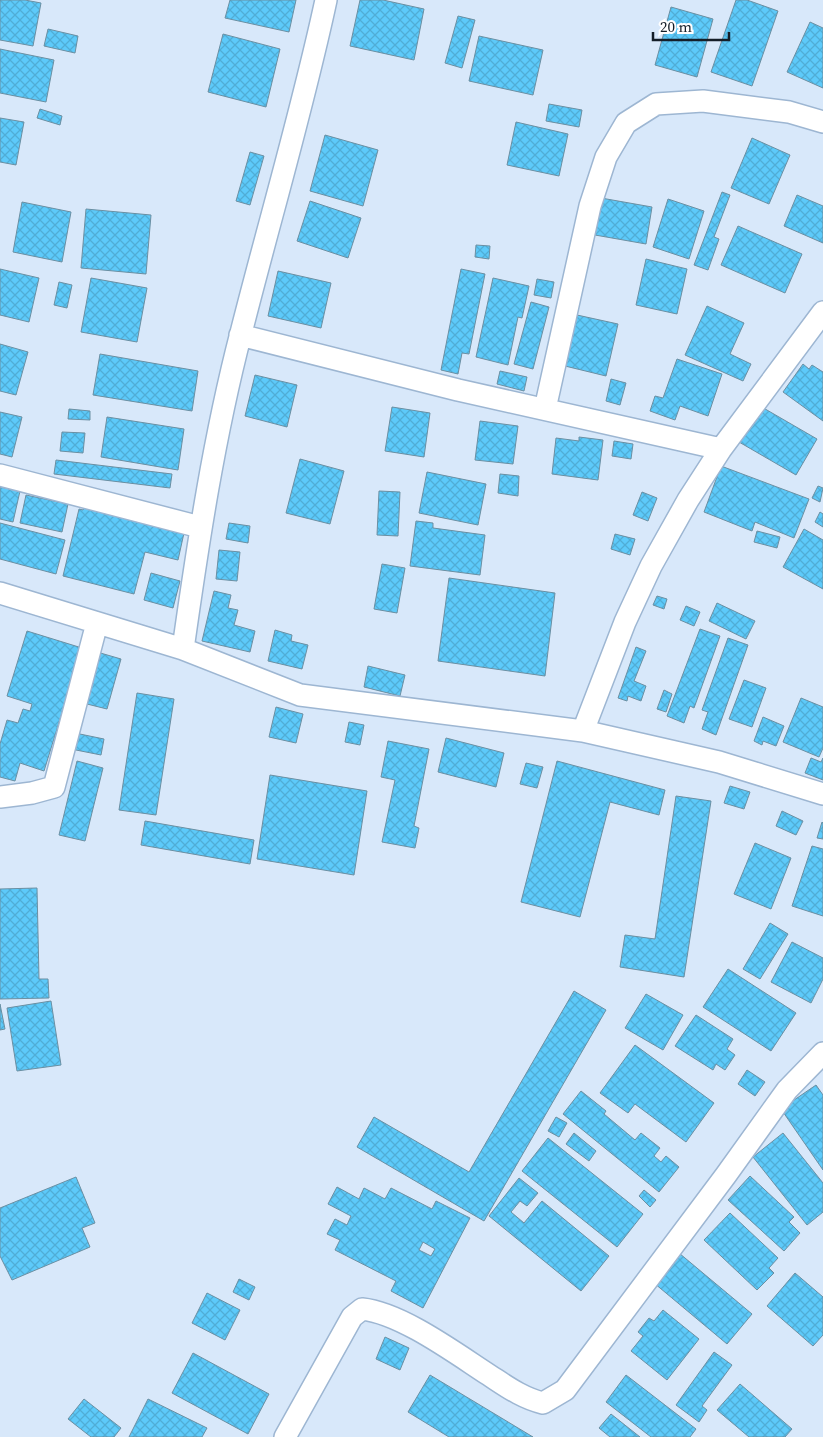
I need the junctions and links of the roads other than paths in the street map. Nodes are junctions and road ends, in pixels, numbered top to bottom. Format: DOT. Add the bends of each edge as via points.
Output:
graph roads {
  1 [pos="326,0"];
  2 [pos="823,122"];
  3 [pos="821,317"];
  4 [pos="240,335"];
  5 [pos="545,409"];
  6 [pos="721,449"];
  7 [pos="0,475"];
  8 [pos="200,527"];
  9 [pos="0,593"];
  10 [pos="97,623"];
  11 [pos="183,649"];
  12 [pos="583,731"];
  13 [pos="823,794"];
  14 [pos="0,797"];
  15 [pos="823,1053"];
  16 [pos="285,1437"];
  1 -- 4 [label="street" via="307,86"];
  2 -- 5 [label="street" via="788,112 703,102 656,104 626,123 606,157 590,206"];
  3 -- 6 [label="street"];
  4 -- 5 [label="street"];
  4 -- 8 [label="street"];
  5 -- 6 [label="street"];
  6 -- 12 [label="street" via="651,566 604,672"];
  7 -- 8 [label="street"];
  8 -- 11 [label="street"];
  9 -- 10 [label="street"];
  10 -- 11 [label="street"];
  10 -- 14 [label="street" via="54,787"];
  11 -- 12 [label="street" via="300,695"];
  12 -- 13 [label="street" via="719,762"];
  15 -- 16 [label="street" via="786,1090 726,1175 564,1390 554,1398 543,1403 520,1396 445,1346 386,1315 362,1309 352,1317"];
}
